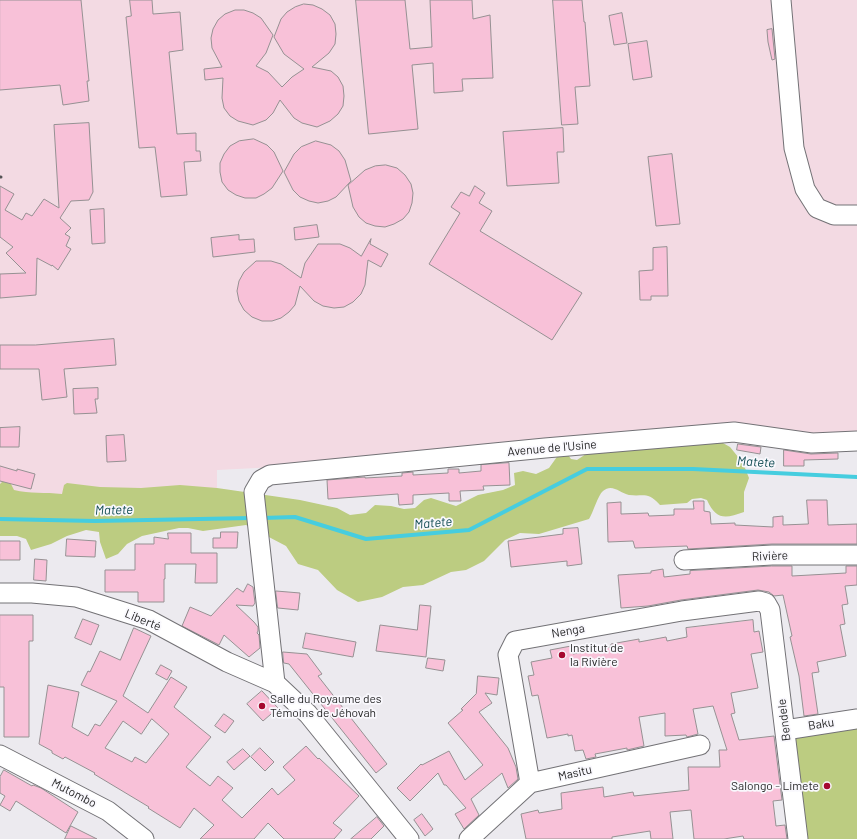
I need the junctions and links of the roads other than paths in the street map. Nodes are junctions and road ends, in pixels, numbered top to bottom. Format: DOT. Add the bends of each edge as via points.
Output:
graph roads {
  1 [pos="781,0"];
  2 [pos="857,215"];
  3 [pos="857,441"];
  4 [pos="857,555"];
  5 [pos="684,560"];
  6 [pos="0,593"];
  7 [pos="766,603"];
  8 [pos="275,683"];
  9 [pos="857,718"];
  10 [pos="785,730"];
  11 [pos="700,745"];
  12 [pos="0,755"];
  13 [pos="530,784"];
  14 [pos="144,839"];
  15 [pos="409,839"];
  16 [pos="468,839"];
  17 [pos="798,839"];
  1 -- 2 [label="street" via="794,148 805,189 816,208 834,215"];
  3 -- 8 [label="street, Avenue de l'Usine" via="812,443 734,432 270,475 261,480 254,492"];
  4 -- 5 [label="street, Rivière" via="772,555"];
  6 -- 8 [label="street, Liberté" via="76,596 149,620 227,662"];
  7 -- 10 [label="street, Bendele" via="770,610"];
  7 -- 13 [label="street, Nenga" via="759,601 682,611 515,640 508,655"];
  8 -- 15 [label="street, Liberté" via="308,714"];
  9 -- 10 [label="street, Baku"];
  10 -- 17 [label="street, Bendele"];
  11 -- 13 [label="street, Masitu"];
  12 -- 14 [label="street, Mutombo" via="108,811"];
  13 -- 16 [label="street, Masitu"];
}
